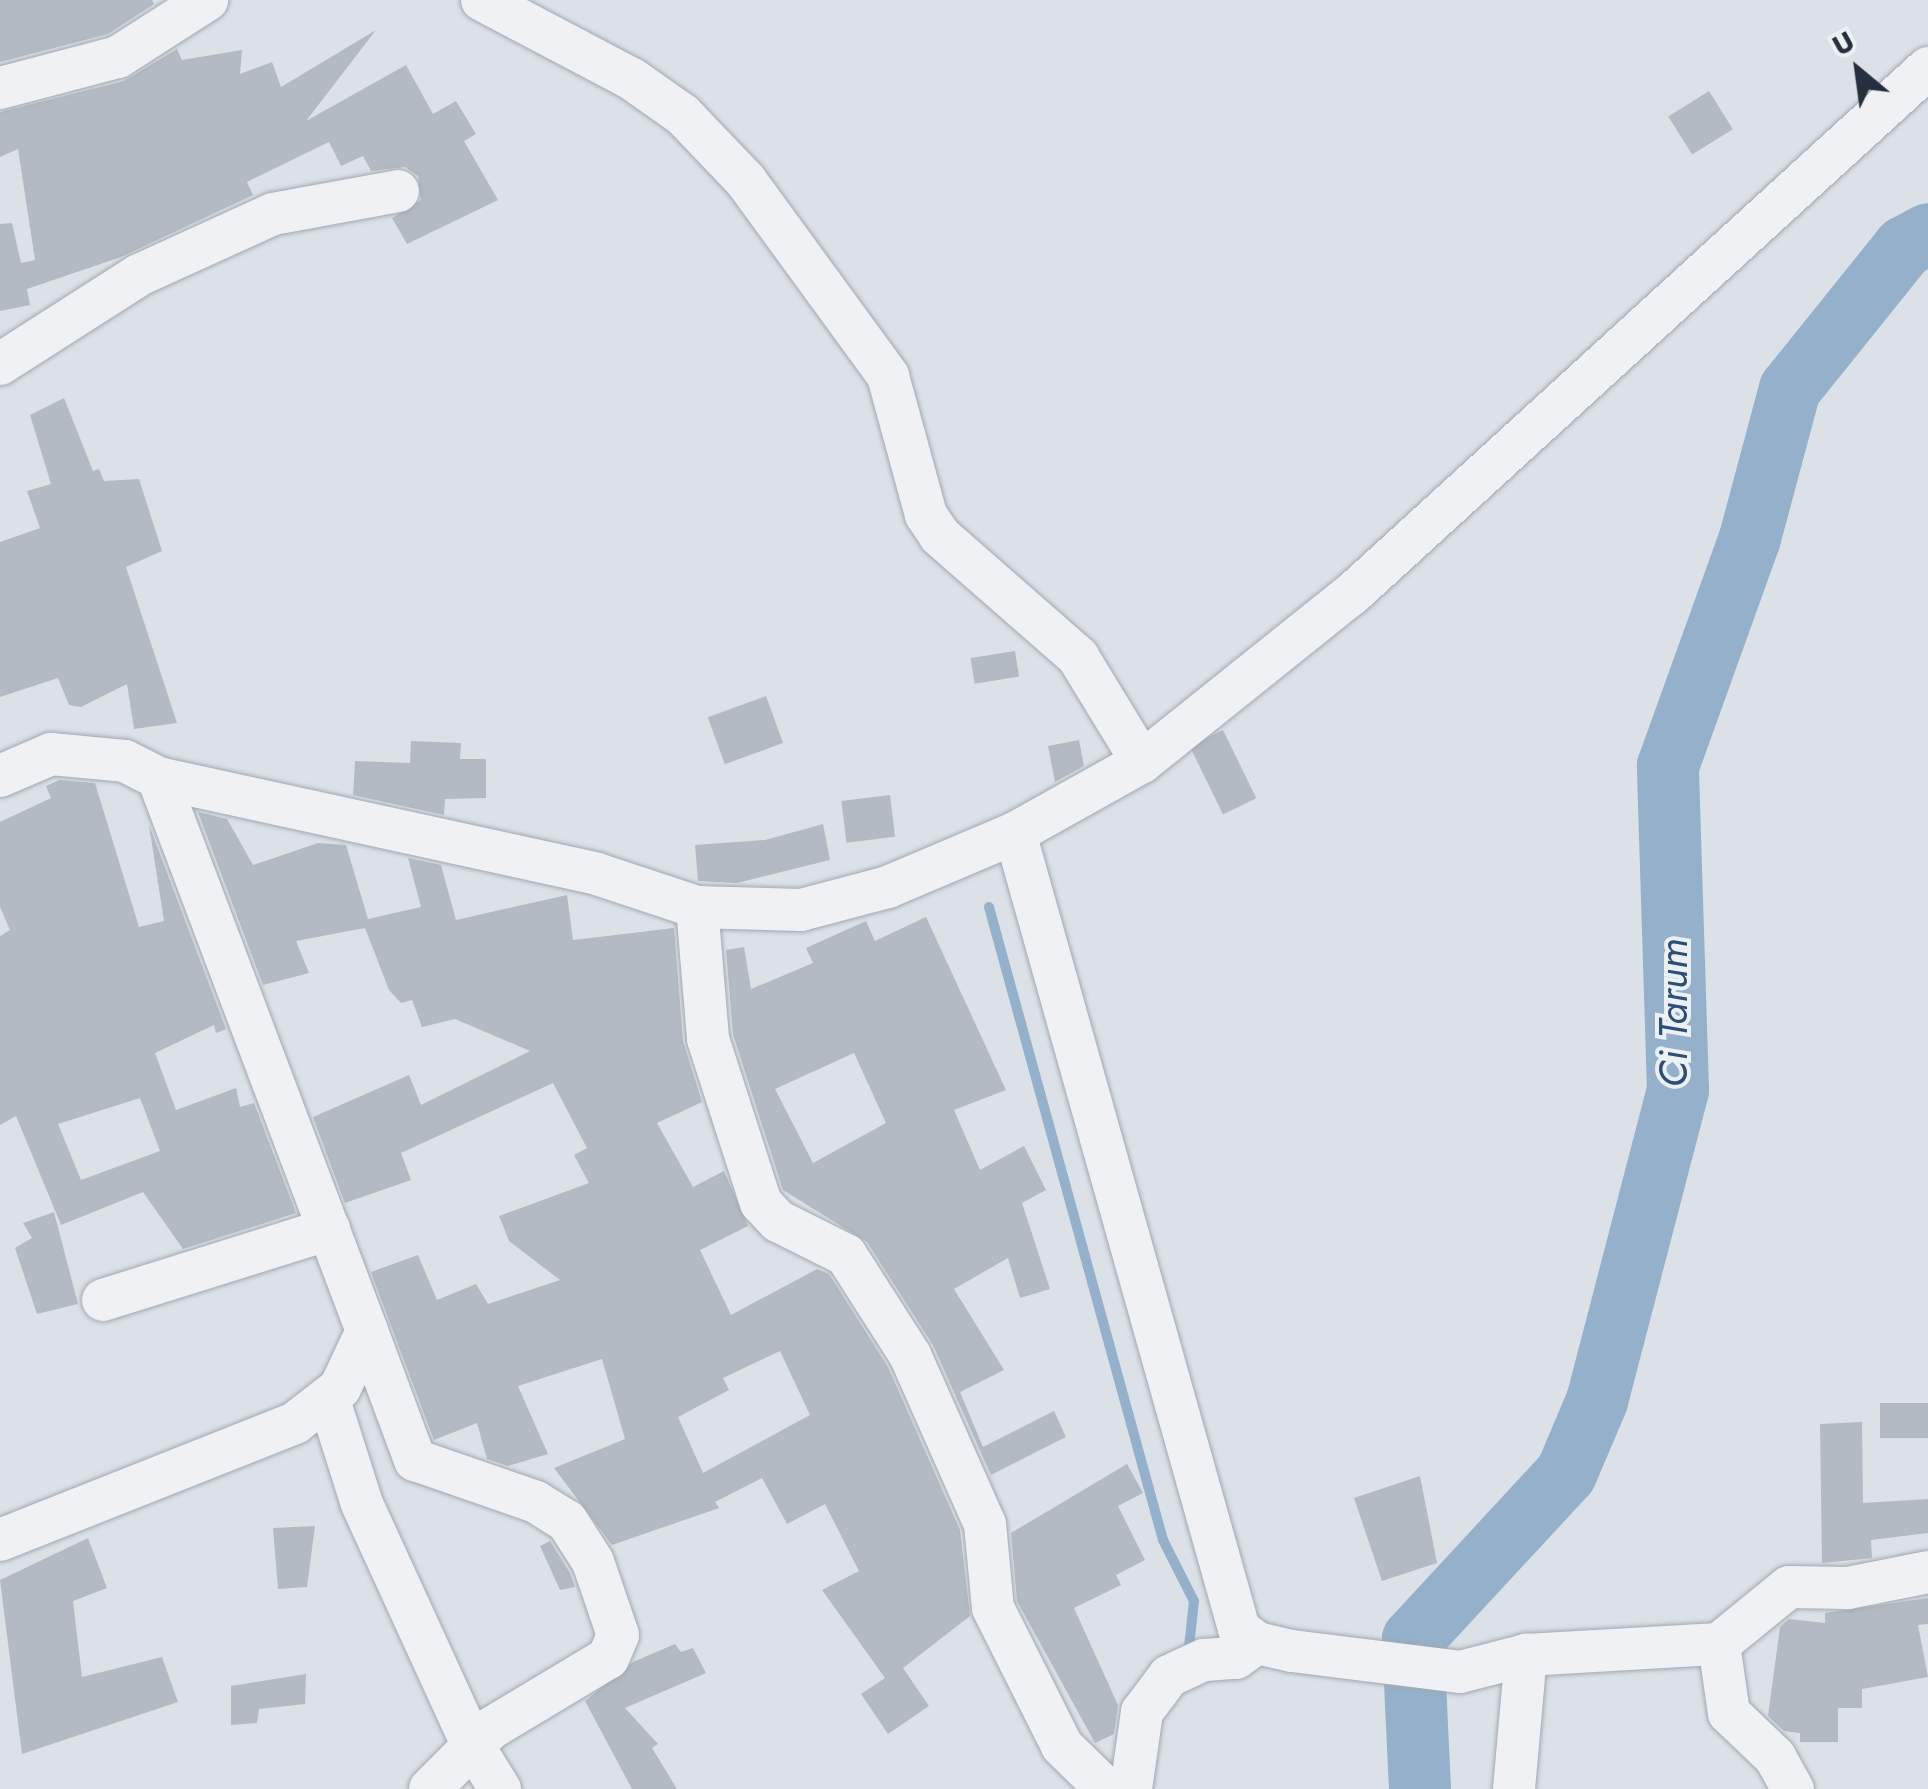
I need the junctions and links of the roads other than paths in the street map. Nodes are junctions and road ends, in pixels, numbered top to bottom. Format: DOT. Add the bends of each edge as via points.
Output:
graph roads {
  1 [pos="207,0"];
  2 [pos="482,0"];
  3 [pos="1928,68"];
  4 [pos="0,88"];
  5 [pos="398,191"];
  6 [pos="0,364"];
  7 [pos="1142,762"];
  8 [pos="0,776"];
  9 [pos="158,778"];
  10 [pos="1016,833"];
  11 [pos="697,908"];
  12 [pos="329,1228"];
  13 [pos="103,1300"];
  14 [pos="367,1330"];
  15 [pos="329,1400"];
  16 [pos="0,1540"];
  17 [pos="1928,1572"];
  18 [pos="1719,1644"];
  19 [pos="1274,1647"];
  20 [pos="1526,1655"];
  21 [pos="472,1744"];
  22 [pos="428,1788"];
  23 [pos="500,1789"];
  24 [pos="1106,1789"];
  25 [pos="1131,1789"];
  26 [pos="1514,1789"];
  27 [pos="1793,1789"];
  1 -- 4 [label="street" via="118,57"];
  2 -- 7 [label="street" via="632,79 683,115 746,181 888,376 933,526 1078,657"];
  3 -- 7 [label="street" via="1352,594"];
  5 -- 6 [label="street" via="273,214 139,275"];
  7 -- 10 [label="street"];
  8 -- 9 [label="street" via="52,754 126,762"];
  9 -- 11 [label="street" via="597,874"];
  9 -- 12 [label="street"];
  10 -- 11 [label="street" via="888,886 802,910"];
  10 -- 19 [label="street" via="1228,1605"];
  11 -- 24 [label="street" via="708,1039 761,1203 778,1221 846,1255 910,1355 986,1524 992,1608 1062,1746"];
  12 -- 13 [label="street"];
  12 -- 14 [label="street"];
  14 -- 15 [label="street"];
  14 -- 21 [label="street" via="415,1460 536,1502 567,1520 616,1619 618,1640 608,1658"];
  15 -- 16 [label="street" via="235,1453"];
  15 -- 21 [label="street" via="362,1504"];
  17 -- 18 [label="street" via="1848,1588 1788,1587"];
  18 -- 20 [label="street"];
  18 -- 27 [label="street" via="1729,1713 1774,1757"];
  19 -- 20 [label="street" via="1460,1672"];
  19 -- 25 [label="street" via="1186,1668 1142,1712"];
  20 -- 26 [label="street"];
  21 -- 22 [label="street"];
  21 -- 23 [label="street"];
}
